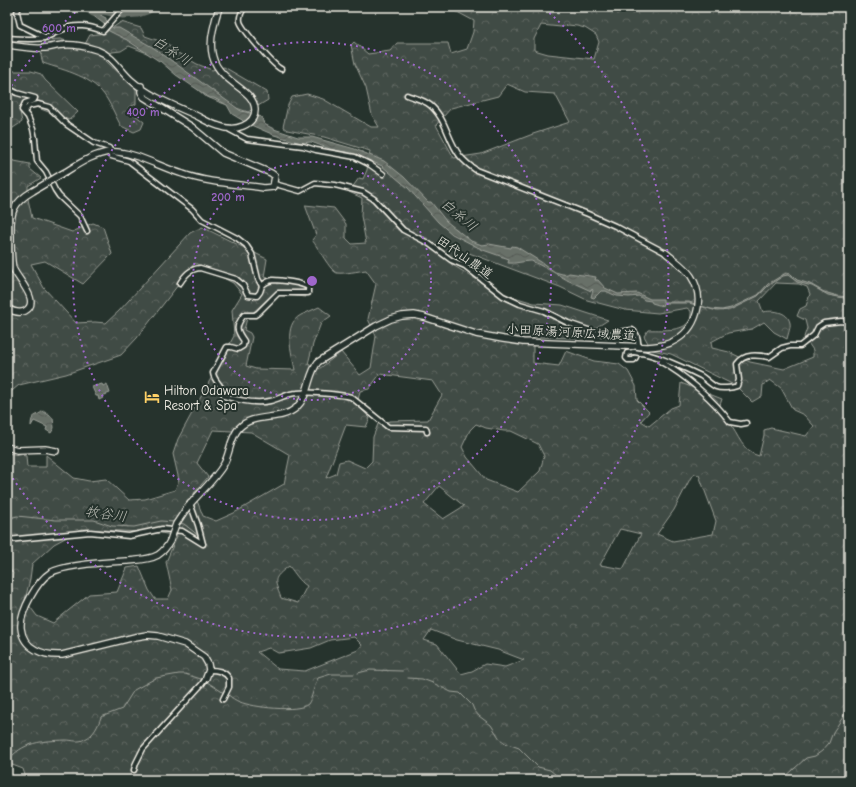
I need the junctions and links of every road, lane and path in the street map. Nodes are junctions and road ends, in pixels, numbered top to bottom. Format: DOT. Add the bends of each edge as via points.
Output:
graph roads {
  1 [pos="20,7"];
  2 [pos="220,7"];
  3 [pos="245,7"];
  4 [pos="124,8"];
  5 [pos="7,38"];
  6 [pos="45,38"];
  7 [pos="7,45"];
  8 [pos="281,69"];
  9 [pos="140,86"];
  10 [pos="7,88"];
  11 [pos="408,95"];
  12 [pos="24,112"];
  13 [pos="229,128"];
  14 [pos="110,152"];
  15 [pos="383,174"];
  16 [pos="274,184"];
  17 [pos="87,231"];
  18 [pos="666,253"];
  19 [pos="180,283"];
  20 [pos="262,286"];
  21 [pos="7,308"];
  22 [pos="849,322"];
  23 [pos="636,350"];
  24 [pos="655,356"];
  25 [pos="306,392"];
  26 [pos="746,423"];
  27 [pos="427,432"];
  28 [pos="7,446"];
  29 [pos="56,451"];
  30 [pos="190,503"];
  31 [pos="7,540"];
  32 [pos="209,670"];
  33 [pos="206,678"];
  34 [pos="224,698"];
  35 [pos="134,770"];
  1 -- 6 [label="street" via="17,12 20,25"];
  2 -- 13 [label="street" via="211,38 212,58 222,74 254,103 255,112 251,121 244,126"];
  3 -- 8 [label="street" via="240,17 242,26 271,61"];
  4 -- 6 [label="street" via="103,31 79,25 62,29"];
  5 -- 6 [label="street"];
  7 -- 9 [label="street" via="42,48 65,44 96,50 106,54"];
  9 -- 13 [label="street" via="212,123"];
  9 -- 16 [label="street" via="144,97 192,128 223,153 271,173 275,176"];
  10 -- 12 [label="street" via="35,98 24,103"];
  11 -- 18 [label="street, 小田原湯河原広域農道" via="432,106 459,155 476,170 588,214"];
  12 -- 14 [label="street" via="29,106 45,105 66,124 94,143 109,148"];
  12 -- 17 [label="street" via="33,129 36,161 46,172 59,196 80,216"];
  13 -- 15 [label="street" via="247,139 303,146 355,157"];
  14 -- 16 [label="street" via="129,154 183,175 268,188"];
  14 -- 20 [label="street" via="111,156 124,159 140,169 192,209 202,220 246,245 252,254"];
  14 -- 21 [label="street, bridge" via="95,156 60,175 18,201 14,207 10,220 13,268 29,294 31,304 23,312"];
  16 -- 23 [label="street, 田代山農道" via="300,191 310,184 321,183 363,192 374,199 403,230 465,266 503,296 597,333 632,330 637,334"];
  18 -- 23 [label="street, 小田原湯河原広域農道" via="690,275 697,292 696,316 690,328 672,342"];
  19 -- 20 [label="street" via="189,272 200,268 236,279 252,297 257,296"];
  20 -- 25 [label="street" via="265,282 274,280 304,284 308,287 308,293 278,294 255,315 244,315 237,329 244,341 243,346 238,349 227,347 215,368 213,378 223,390 224,396 237,400 270,401 287,394"];
  22 -- 24 [label="street" via="824,323 800,346 782,348 769,357 756,354 741,360 737,364 739,380 735,387 718,388 698,375"];
  23 -- 24 [label="street, bridge"];
  23 -- 25 [label="street, 小田原湯河原広域農道" via="522,342 476,334 424,317 402,316 376,326 318,362 313,368"];
  24 -- 26 [label="street" via="677,371 721,410 730,422"];
  25 -- 27 [label="street" via="351,397 388,426 426,428"];
  25 -- 30 [label="street, 小田原湯河原広域農道" via="300,404 289,413 255,419 243,424 235,433 220,471"];
  28 -- 29 [label="street" via="17,450"];
  30 -- 31 [label="street" via="203,544 182,531 162,529 129,536 90,532"];
  30 -- 32 [label="street, 小田原湯河原広域農道, bridge" via="176,524 170,541 158,555 146,559 62,568 53,572 41,581 26,604 21,629 26,641 35,650 51,656 135,637 158,636 174,640 198,652 207,660"];
  32 -- 33 [label="street"];
  32 -- 34 [label="street" via="225,673 229,678 229,687"];
  33 -- 35 [label="street" via="143,749"];
}
